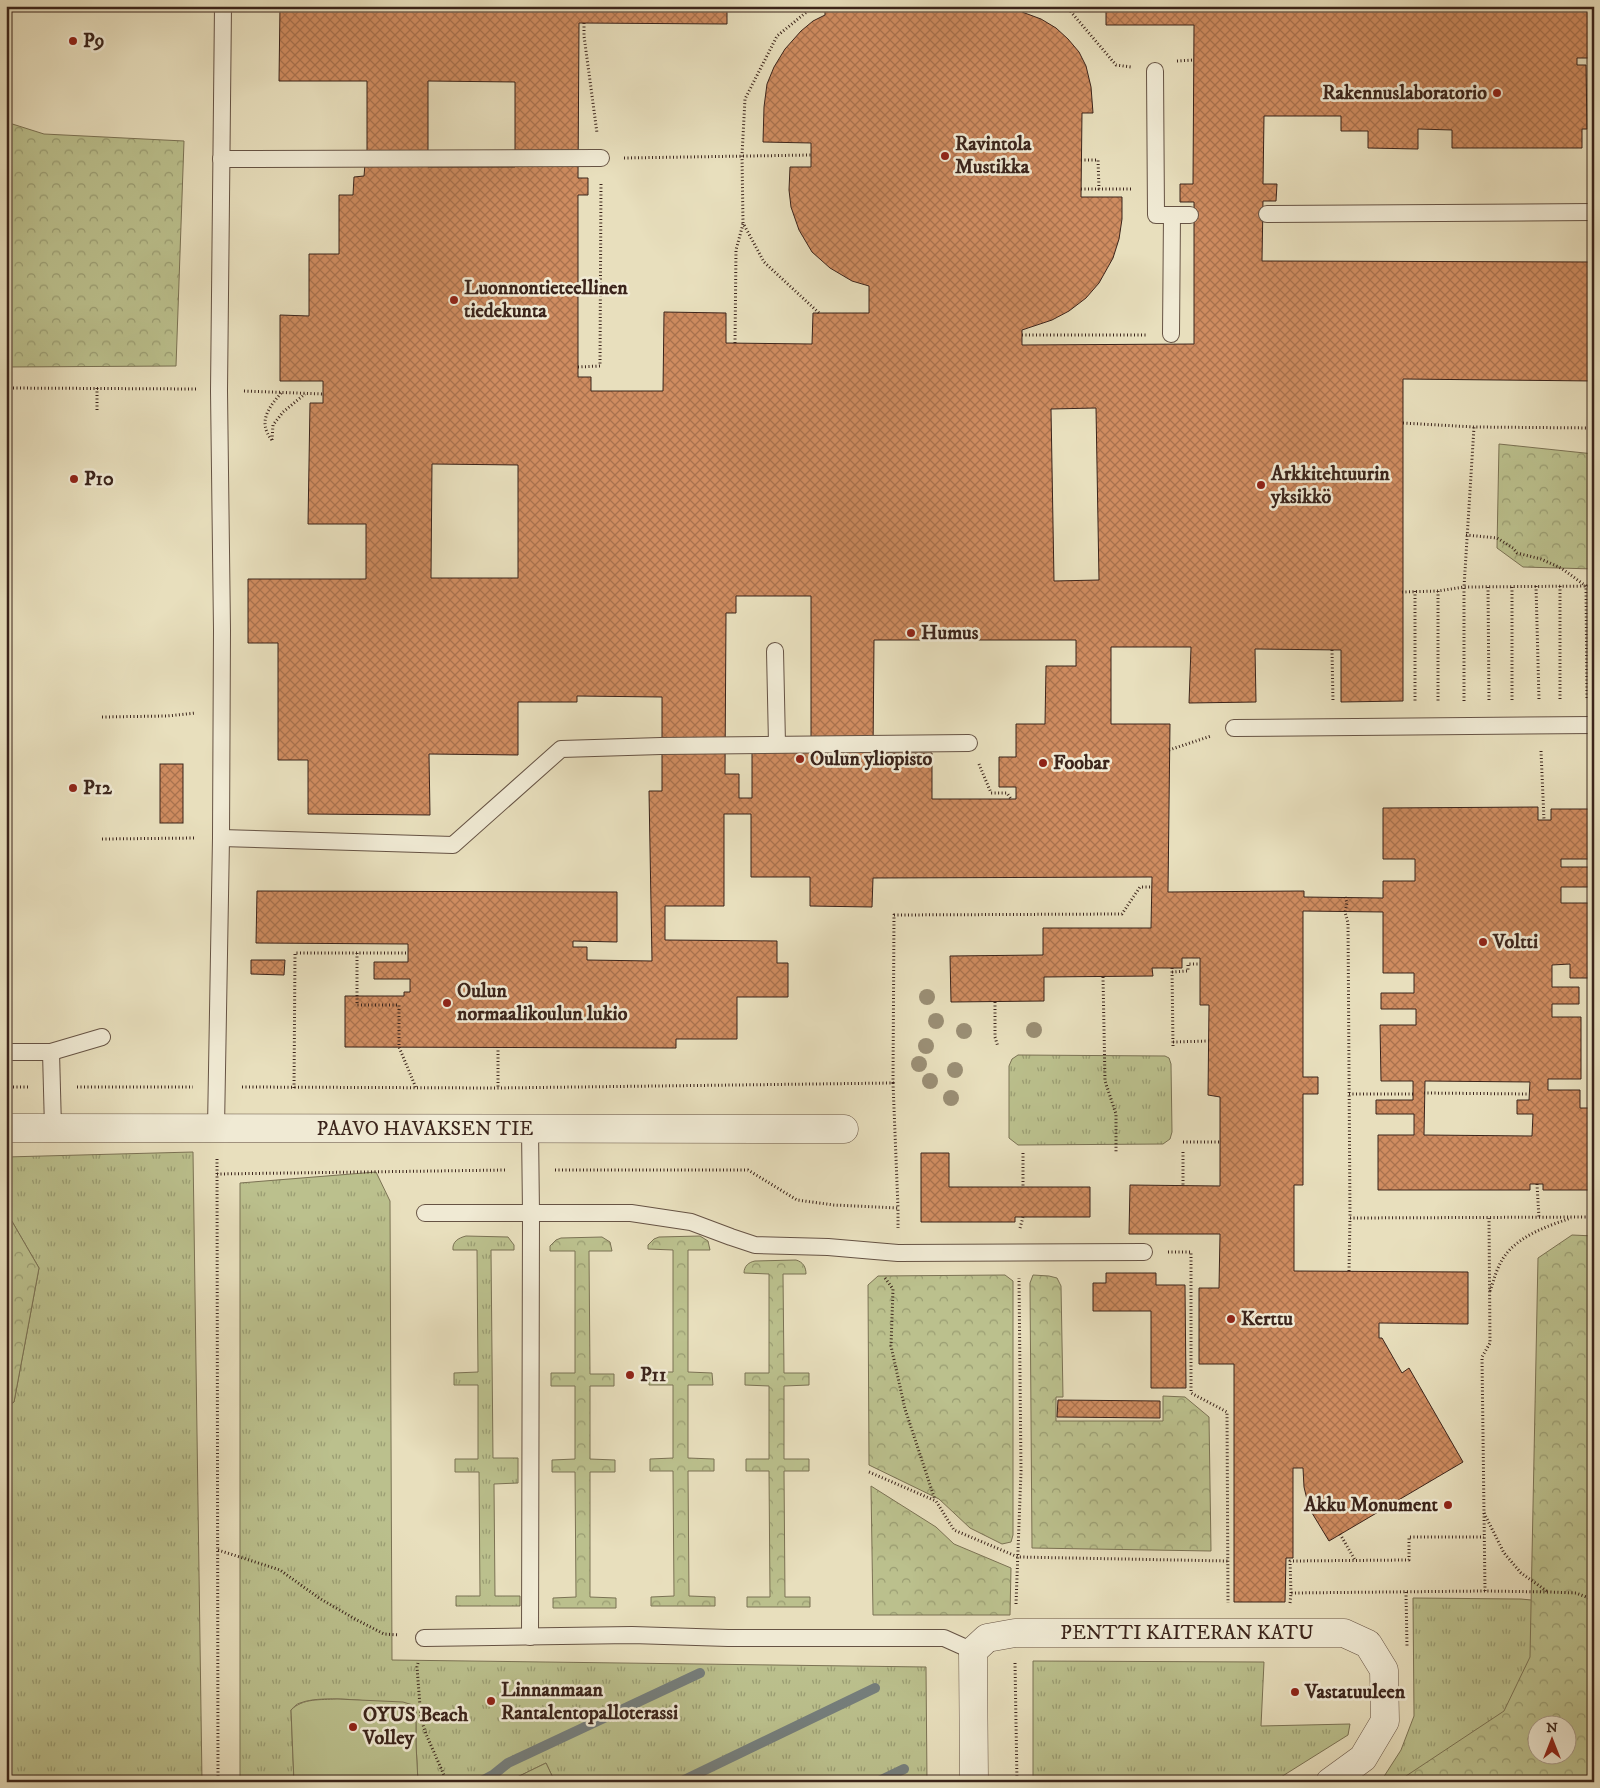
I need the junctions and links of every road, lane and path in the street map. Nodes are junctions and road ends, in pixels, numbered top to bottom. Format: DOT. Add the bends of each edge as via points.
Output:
graph roads {
  1 [pos="223,6"];
  2 [pos="814,6"];
  3 [pos="1066,6"];
  4 [pos="584,23"];
  5 [pos="1194,60"];
  6 [pos="1155,71"];
  7 [pos="742,155"];
  8 [pos="811,155"];
  9 [pos="601,158"];
  10 [pos="221,159"];
  11 [pos="1081,160"];
  12 [pos="1082,189"];
  13 [pos="1099,189"];
  14 [pos="1156,189"];
  15 [pos="1594,212"];
  16 [pos="1266,214"];
  17 [pos="1172,215"];
  18 [pos="1190,215"];
  19 [pos="743,223"];
  20 [pos="819,313"];
  21 [pos="1171,334"];
  22 [pos="1022,335"];
  23 [pos="734,343"];
  24 [pos="578,367"];
  25 [pos="6,388"];
  26 [pos="96,388"];
  27 [pos="219,391"];
  28 [pos="282,392"];
  29 [pos="305,394"];
  30 [pos="323,394"];
  31 [pos="97,411"];
  32 [pos="1404,423"];
  33 [pos="1474,427"];
  34 [pos="1594,428"];
  35 [pos="1466,535"];
  36 [pos="1536,586"];
  37 [pos="1560,586"];
  38 [pos="1586,586"];
  39 [pos="1594,586"];
  40 [pos="1464,587"];
  41 [pos="1488,587"];
  42 [pos="1512,587"];
  43 [pos="1416,591"];
  44 [pos="1438,591"];
  45 [pos="1402,592"];
  46 [pos="1332,650"];
  47 [pos="775,651"];
  48 [pos="222,711"];
  49 [pos="102,717"];
  50 [pos="1560,725"];
  51 [pos="1591,725"];
  52 [pos="1416,726"];
  53 [pos="1438,726"];
  54 [pos="1464,726"];
  55 [pos="1489,726"];
  56 [pos="1512,726"];
  57 [pos="1539,726"];
  58 [pos="1336,727"];
  59 [pos="1234,728"];
  60 [pos="969,743"];
  61 [pos="777,744"];
  62 [pos="1169,750"];
  63 [pos="1011,799"];
  64 [pos="1544,820"];
  65 [pos="221,838"];
  66 [pos="102,839"];
  67 [pos="1152,887"];
  68 [pos="1345,897"];
  69 [pos="356,953"];
  70 [pos="408,953"];
  71 [pos="1200,964"];
  72 [pos="1103,977"];
  73 [pos="995,1002"];
  74 [pos="102,1036"];
  75 [pos="1209,1042"];
  76 [pos="498,1048"];
  77 [pos="998,1048"];
  78 [pos="6,1052"];
  79 [pos="51,1052"];
  80 [pos="893,1084"];
  81 [pos="6,1087"];
  82 [pos="50,1087"];
  83 [pos="217,1087"];
  84 [pos="294,1088"];
  85 [pos="416,1088"];
  86 [pos="498,1088"];
  87 [pos="1424,1093"];
  88 [pos="1349,1094"];
  89 [pos="1413,1094"];
  90 [pos="1529,1094"];
  91 [pos="6,1128"];
  92 [pos="53,1128"];
  93 [pos="216,1128"];
  94 [pos="530,1129"];
  95 [pos="844,1129"];
  96 [pos="1183,1142"];
  97 [pos="1220,1142"];
  98 [pos="1116,1152"];
  99 [pos="1183,1152"];
  100 [pos="1023,1153"];
  101 [pos="1537,1184"];
  102 [pos="1183,1186"];
  103 [pos="1023,1187"];
  104 [pos="898,1208"];
  105 [pos="426,1213"];
  106 [pos="532,1213"];
  107 [pos="1574,1217"];
  108 [pos="1594,1217"];
  109 [pos="1350,1218"];
  110 [pos="1489,1218"];
  111 [pos="1540,1218"];
  112 [pos="864,1250"];
  113 [pos="1018,1252"];
  114 [pos="1144,1252"];
  115 [pos="1349,1271"];
  116 [pos="1489,1294"];
  117 [pos="869,1472"];
  118 [pos="936,1501"];
  119 [pos="1484,1513"];
  120 [pos="1340,1534"];
  121 [pos="1484,1537"];
  122 [pos="218,1550"];
  123 [pos="1018,1557"];
  124 [pos="1355,1560"];
  125 [pos="1228,1561"];
  126 [pos="1485,1591"];
  127 [pos="1549,1592"];
  128 [pos="1290,1593"];
  129 [pos="1594,1600"];
  130 [pos="1228,1611"];
  131 [pos="1290,1611"];
  132 [pos="1015,1633"];
  133 [pos="530,1636"];
  134 [pos="424,1638"];
  135 [pos="973,1651"];
  136 [pos="218,1782"];
  137 [pos="447,1782"];
  138 [pos="974,1782"];
  139 [pos="1016,1782"];
  140 [pos="1330,1782"];
  1 -- 10 [label="lane"];
  2 -- 7 [label="path" via="777,36 745,99"];
  3 -- 6 [label="path" via="1116,65"];
  4 -- 9 [label="path"];
  5 -- 6 [label="path" via="1175,61"];
  6 -- 14 [label="lane"];
  7 -- 8 [label="path"];
  7 -- 9 [label="path"];
  7 -- 19 [label="path"];
  9 -- 10 [label="lane"];
  9 -- 24 [label="path" via="600,366"];
  10 -- 27 [label="lane"];
  11 -- 13 [label="path" via="1098,160"];
  12 -- 13 [label="path"];
  13 -- 14 [label="path"];
  14 -- 17 [label="lane" via="1156,215"];
  15 -- 16 [label="lane"];
  17 -- 18 [label="lane"];
  17 -- 21 [label="lane"];
  19 -- 20 [label="path" via="764,262"];
  19 -- 23 [label="path" via="736,250"];
  21 -- 22 [label="path"];
  25 -- 26 [label="path"];
  26 -- 27 [label="path"];
  26 -- 31 [label="path"];
  27 -- 28 [label="path"];
  27 -- 48 [label="lane"];
  28 -- 29 [label="path"];
  28 -- 29 [label="path" via="265,417 265,432 272,440 273,424"];
  29 -- 30 [label="path"];
  32 -- 33 [label="path"];
  33 -- 34 [label="path"];
  33 -- 35 [label="path"];
  35 -- 38 [label="path" via="1497,538 1517,553 1561,568"];
  35 -- 40 [label="path"];
  36 -- 37 [label="path"];
  36 -- 42 [label="path"];
  36 -- 57 [label="path"];
  37 -- 38 [label="path"];
  37 -- 50 [label="path"];
  38 -- 39 [label="path"];
  38 -- 51 [label="path"];
  40 -- 41 [label="path"];
  40 -- 44 [label="path"];
  40 -- 54 [label="path"];
  41 -- 42 [label="path"];
  41 -- 55 [label="path"];
  42 -- 56 [label="path"];
  43 -- 44 [label="path"];
  43 -- 45 [label="path"];
  43 -- 52 [label="path"];
  44 -- 53 [label="path"];
  46 -- 58 [label="path"];
  47 -- 61 [label="lane"];
  48 -- 49 [label="path"];
  48 -- 65 [label="lane"];
  50 -- 51 [label="lane"];
  50 -- 57 [label="lane"];
  52 -- 53 [label="lane"];
  52 -- 58 [label="lane"];
  53 -- 54 [label="lane"];
  54 -- 55 [label="lane"];
  55 -- 56 [label="lane"];
  56 -- 57 [label="lane"];
  57 -- 64 [label="path"];
  58 -- 59 [label="lane"];
  59 -- 62 [label="path"];
  60 -- 61 [label="lane"];
  60 -- 63 [label="path" via="991,793 1006,793"];
  61 -- 65 [label="lane" via="561,749 453,846"];
  65 -- 66 [label="path"];
  65 -- 83 [label="lane"];
  67 -- 80 [label="path" via="1140,887 1122,914 894,915"];
  68 -- 88 [label="path" via="1348,903 1345,912 1348,923"];
  69 -- 70 [label="path"];
  69 -- 84 [label="path" via="295,953"];
  69 -- 85 [label="path" via="357,1005 399,1005 399,1048"];
  71 -- 75 [label="path" via="1188,964 1188,971 1172,970 1173,1044"];
  72 -- 98 [label="path" via="1104,1081 1116,1114"];
  73 -- 77 [label="path" via="994,1037"];
  74 -- 79 [label="lane"];
  76 -- 86 [label="path"];
  78 -- 79 [label="lane"];
  79 -- 82 [label="lane"];
  80 -- 86 [label="path"];
  80 -- 104 [label="path"];
  81 -- 82 [label="path"];
  82 -- 83 [label="path"];
  82 -- 92 [label="lane"];
  83 -- 84 [label="path"];
  83 -- 93 [label="lane"];
  84 -- 85 [label="path"];
  85 -- 86 [label="path"];
  87 -- 90 [label="path"];
  88 -- 89 [label="path"];
  88 -- 109 [label="path"];
  91 -- 92 [label="street, PAAVO HAVAKSEN TIE"];
  92 -- 93 [label="street, PAAVO HAVAKSEN TIE"];
  93 -- 94 [label="street, PAAVO HAVAKSEN TIE"];
  93 -- 122 [label="path"];
  94 -- 95 [label="street, PAAVO HAVAKSEN TIE"];
  94 -- 106 [label="lane"];
  96 -- 97 [label="path"];
  99 -- 102 [label="path"];
  100 -- 103 [label="path"];
  101 -- 111 [label="path"];
  105 -- 106 [label="lane"];
  106 -- 112 [label="lane" via="631,1213 692,1222 755,1244"];
  106 -- 133 [label="lane"];
  107 -- 108 [label="path"];
  107 -- 111 [label="path"];
  107 -- 116 [label="path" via="1541,1228 1514,1246 1499,1264"];
  109 -- 110 [label="path"];
  109 -- 115 [label="path"];
  110 -- 111 [label="path"];
  110 -- 116 [label="path"];
  112 -- 113 [label="lane" via="898,1253"];
  112 -- 118 [label="path" via="893,1289 891,1346 905,1409"];
  113 -- 114 [label="lane"];
  113 -- 123 [label="path" via="1021,1471"];
  114 -- 125 [label="path" via="1191,1252 1191,1393 1227,1412"];
  116 -- 119 [label="path" via="1490,1343 1482,1357"];
  117 -- 118 [label="path"];
  118 -- 123 [label="path" via="954,1530"];
  119 -- 121 [label="path"];
  119 -- 127 [label="path" via="1504,1553 1521,1573"];
  120 -- 124 [label="path"];
  121 -- 124 [label="path" via="1409,1537 1409,1560"];
  121 -- 126 [label="path"];
  122 -- 134 [label="path" via="280,1570 319,1598 384,1634"];
  122 -- 136 [label="path"];
  123 -- 125 [label="path"];
  123 -- 132 [label="path"];
  124 -- 128 [label="path" via="1290,1561"];
  125 -- 130 [label="path"];
  126 -- 127 [label="path"];
  126 -- 128 [label="path"];
  127 -- 129 [label="path" via="1576,1593"];
  128 -- 131 [label="path"];
  132 -- 135 [label="street, PENTTI KAITERAN KATU" via="987,1638"];
  132 -- 139 [label="path"];
  132 -- 140 [label="street, PENTTI KAITERAN KATU" via="1344,1633 1368,1644 1384,1670 1385,1721 1363,1758"];
  133 -- 134 [label="lane"];
  133 -- 135 [label="lane" via="944,1638"];
  134 -- 137 [label="path" via="417,1666 418,1706 426,1734"];
  135 -- 138 [label="street"];
}
